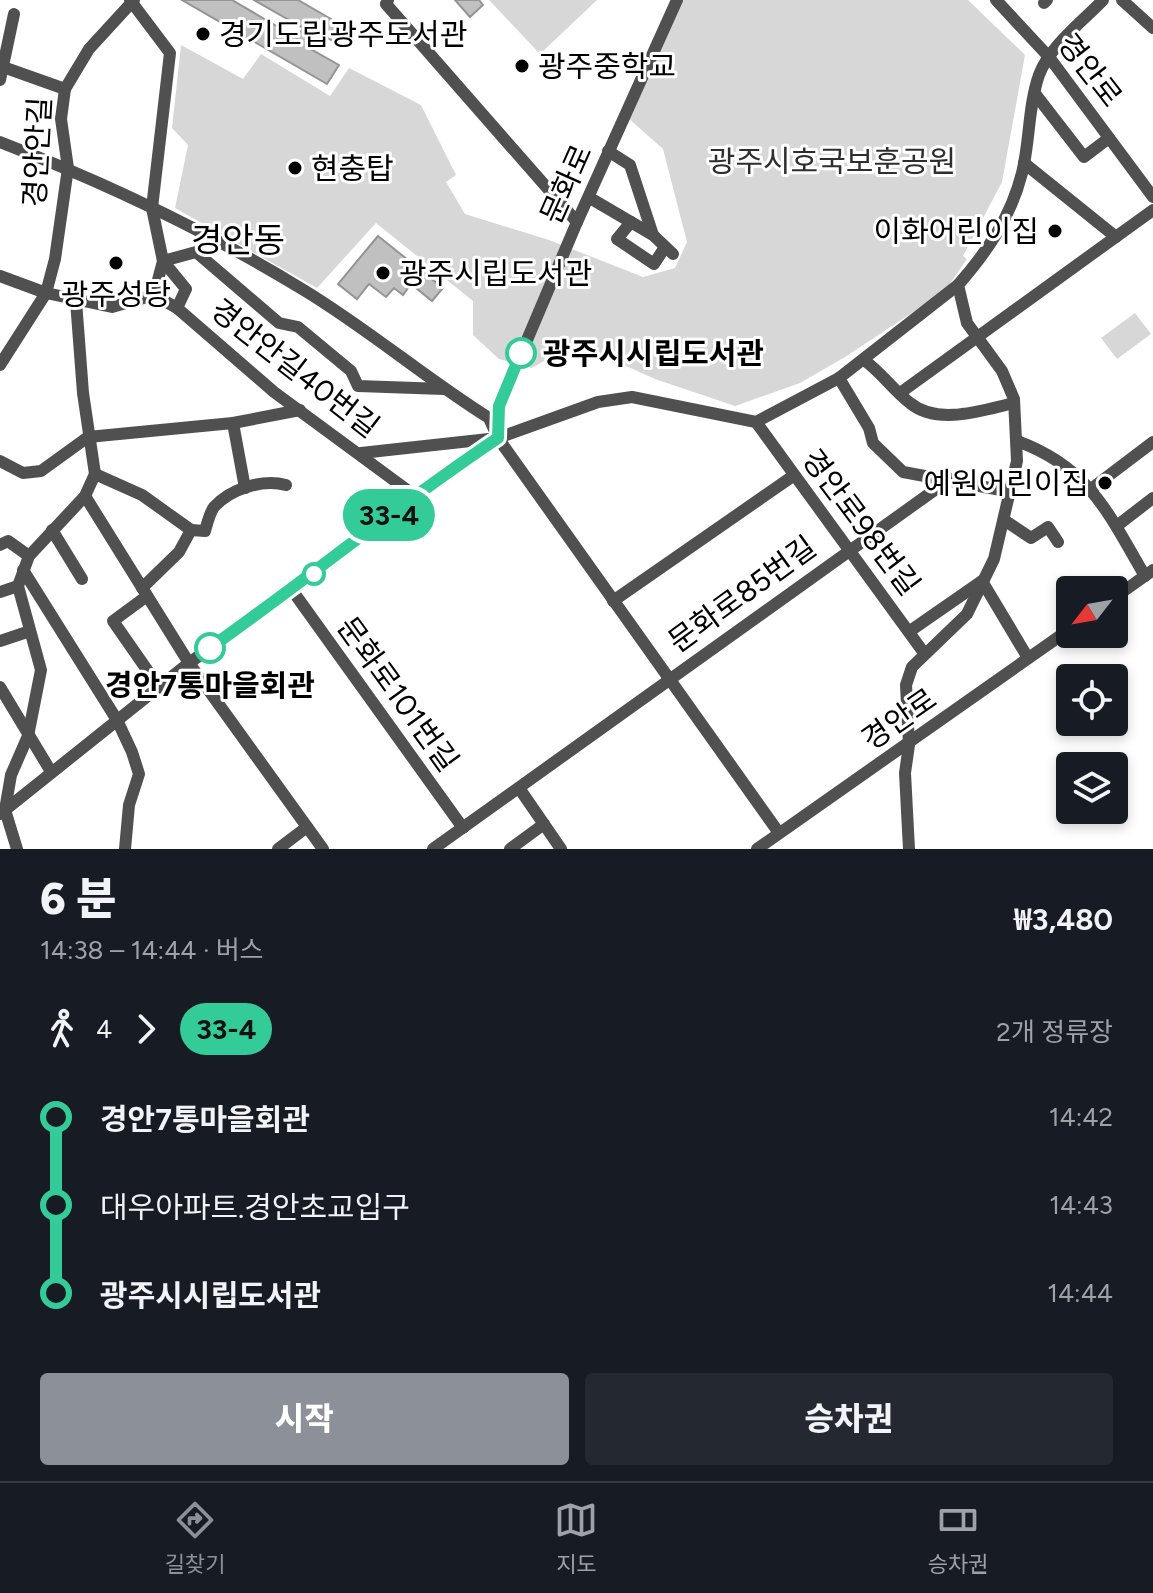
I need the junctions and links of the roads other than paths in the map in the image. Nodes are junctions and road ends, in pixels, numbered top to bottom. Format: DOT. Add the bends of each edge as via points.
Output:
graph roads {
  1 [pos="388,0"];
  2 [pos="677,0"];
  3 [pos="996,0"];
  4 [pos="1103,0"];
  5 [pos="1122,0"];
  6 [pos="132,1"];
  7 [pos="14,14"];
  8 [pos="1153,28"];
  9 [pos="1049,57"];
  10 [pos="2,67"];
  11 [pos="0,80"];
  12 [pos="65,89"];
  13 [pos="1036,95"];
  14 [pos="1109,138"];
  15 [pos="0,142"];
  16 [pos="608,151"];
  17 [pos="1024,163"];
  18 [pos="68,168"];
  19 [pos="1153,197"];
  20 [pos="590,198"];
  21 [pos="152,208"];
  22 [pos="1153,210"];
  23 [pos="577,222"];
  24 [pos="631,222"];
  25 [pos="653,235"];
  26 [pos="1116,237"];
  27 [pos="163,261"];
  28 [pos="0,276"];
  29 [pos="958,285"];
  30 [pos="46,293"];
  31 [pos="154,295"];
  32 [pos="76,301"];
  33 [pos="177,308"];
  34 [pos="977,339"];
  35 [pos="864,360"];
  36 [pos="0,365"];
  37 [pos="839,378"];
  38 [pos="444,389"];
  39 [pos="900,393"];
  40 [pos="1014,403"];
  41 [pos="300,410"];
  42 [pos="756,422"];
  43 [pos="233,423"];
  44 [pos="88,437"];
  45 [pos="498,438"];
  46 [pos="1017,441"];
  47 [pos="1153,442"];
  48 [pos="361,453"];
  49 [pos="0,461"];
  50 [pos="95,474"];
  51 [pos="793,476"];
  52 [pos="950,479"];
  53 [pos="286,485"];
  54 [pos="245,488"];
  55 [pos="1091,489"];
  56 [pos="1012,492"];
  57 [pos="414,495"];
  58 [pos="85,496"];
  59 [pos="1153,498"];
  60 [pos="1004,520"];
  61 [pos="1118,525"];
  62 [pos="52,530"];
  63 [pos="191,530"];
  64 [pos="1058,542"];
  65 [pos="0,545"];
  66 [pos="847,551"];
  67 [pos="29,556"];
  68 [pos="23,570"];
  69 [pos="1149,573"];
  70 [pos="82,579"];
  71 [pos="982,581"];
  72 [pos="18,586"];
  73 [pos="1128,588"];
  74 [pos="292,590"];
  75 [pos="0,592"];
  76 [pos="144,592"];
  77 [pos="613,601"];
  78 [pos="30,631"];
  79 [pos="910,631"];
  80 [pos="1056,639"];
  81 [pos="0,641"];
  82 [pos="924,653"];
  83 [pos="1028,658"];
  84 [pos="189,663"];
  85 [pos="668,680"];
  86 [pos="0,687"];
  87 [pos="159,687"];
  88 [pos="117,720"];
  89 [pos="28,736"];
  90 [pos="909,745"];
  91 [pos="50,770"];
  92 [pos="5,778"];
  93 [pos="519,788"];
  94 [pos="3,812"];
  95 [pos="544,824"];
  96 [pos="307,827"];
  97 [pos="463,828"];
  98 [pos="779,833"];
  99 [pos="17,849"];
  100 [pos="125,849"];
  101 [pos="278,849"];
  102 [pos="323,849"];
  103 [pos="433,849"];
  104 [pos="510,849"];
  105 [pos="561,849"];
  106 [pos="757,849"];
  107 [pos="909,849"];
  1 -- 23 [label="street" via="386,4"];
  2 -- 16 [label="street, 문화로"];
  3 -- 9 [label="street, 경안로"];
  4 -- 9 [label="street"];
  5 -- 8 [label="street"];
  6 -- 12 [label="street, 경안안길" via="89,49"];
  6 -- 21 [label="street" via="170,53"];
  7 -- 10 [label="street"];
  9 -- 13 [label="street"];
  9 -- 14 [label="street, 경안로"];
  10 -- 11 [label="street"];
  10 -- 12 [label="street"];
  12 -- 18 [label="street, 경안안길" via="61,119"];
  13 -- 14 [label="street, 경안로" via="1084,157"];
  13 -- 17 [label="street"];
  14 -- 19 [label="street, 경안로"];
  15 -- 18 [label="street, 문화로85번길"];
  16 -- 20 [label="street, 문화로"];
  16 -- 25 [label="street" via="630,165"];
  17 -- 26 [label="street"];
  17 -- 29 [label="street" via="1004,223"];
  18 -- 21 [label="street, 문화로85번길"];
  18 -- 30 [label="street, 경안안길"];
  20 -- 23 [label="street, 문화로"];
  20 -- 24 [label="street"];
  21 -- 27 [label="street"];
  21 -- 38 [label="street, 문화로85번길" via="303,289"];
  22 -- 26 [label="street"];
  23 -- 45 [label="street, 문화로" via="499,406"];
  24 -- 25 [label="street"];
  24 -- 25 [label="street" via="617,239 654,264 669,250"];
  26 -- 34 [label="street"];
  27 -- 31 [label="street"];
  27 -- 33 [label="street" via="186,289"];
  27 -- 38 [label="street" via="196,252 279,323 298,327 351,371 358,386"];
  28 -- 30 [label="street"];
  29 -- 34 [label="street" via="967,323"];
  29 -- 35 [label="street"];
  30 -- 32 [label="street"];
  30 -- 36 [label="street, 경안안길"];
  31 -- 32 [label="street" via="112,307"];
  31 -- 33 [label="street, 경안안길40번길"];
  32 -- 44 [label="street"];
  33 -- 41 [label="street, 경안안길40번길"];
  34 -- 39 [label="street"];
  34 -- 40 [label="street" via="1002,371"];
  35 -- 37 [label="street"];
  35 -- 39 [label="street"];
  37 -- 42 [label="street"];
  37 -- 52 [label="street" via="884,457 903,472"];
  38 -- 45 [label="street, 문화로85번길" via="489,418"];
  39 -- 40 [label="street" via="926,411 954,415"];
  40 -- 46 [label="street"];
  41 -- 43 [label="street"];
  41 -- 48 [label="street, 경안안길40번길"];
  42 -- 45 [label="street" via="632,397 598,402"];
  42 -- 51 [label="street, 경안로98번길"];
  43 -- 44 [label="street"];
  43 -- 54 [label="street"];
  44 -- 49 [label="street" via="41,471 23,473"];
  44 -- 50 [label="street"];
  45 -- 48 [label="street"];
  45 -- 57 [label="street"];
  45 -- 77 [label="street, 문화로85번길"];
  46 -- 55 [label="street" via="1057,458"];
  46 -- 56 [label="street"];
  47 -- 55 [label="street"];
  48 -- 57 [label="street, 경안안길40번길"];
  50 -- 58 [label="street"];
  50 -- 63 [label="street" via="142,495"];
  51 -- 66 [label="street, 경안로98번길"];
  51 -- 77 [label="street"];
  52 -- 56 [label="street"];
  52 -- 66 [label="street, 문화로85번길"];
  53 -- 54 [label="street" via="268,480"];
  54 -- 63 [label="street" via="214,507 205,531"];
  55 -- 61 [label="street"];
  56 -- 60 [label="street"];
  57 -- 74 [label="street"];
  58 -- 62 [label="street"];
  58 -- 76 [label="street"];
  59 -- 61 [label="street"];
  60 -- 64 [label="street" via="1031,538 1048,527"];
  60 -- 71 [label="street"];
  61 -- 69 [label="street"];
  62 -- 67 [label="street"];
  62 -- 70 [label="street"];
  63 -- 76 [label="street"];
  65 -- 67 [label="street" via="8,541"];
  66 -- 79 [label="street, 경안로98번길"];
  66 -- 85 [label="street, 문화로85번길"];
  67 -- 68 [label="street"];
  68 -- 72 [label="street"];
  68 -- 88 [label="street"];
  69 -- 73 [label="street"];
  71 -- 79 [label="street"];
  71 -- 82 [label="street" via="967,614"];
  71 -- 83 [label="street"];
  72 -- 75 [label="street"];
  72 -- 78 [label="street"];
  74 -- 84 [label="street"];
  74 -- 97 [label="street, 문화로101번길"];
  76 -- 84 [label="street"];
  76 -- 87 [label="street" via="113,621"];
  77 -- 85 [label="street, 문화로85번길"];
  78 -- 81 [label="street"];
  78 -- 89 [label="street" via="41,670"];
  79 -- 82 [label="street, 경안로98번길"];
  80 -- 83 [label="street, 경안로"];
  82 -- 90 [label="street" via="906,685"];
  83 -- 90 [label="street, 경안로"];
  84 -- 87 [label="street"];
  84 -- 96 [label="street"];
  85 -- 93 [label="street"];
  85 -- 98 [label="street, 문화로85번길"];
  86 -- 89 [label="street"];
  87 -- 88 [label="street"];
  88 -- 91 [label="street"];
  88 -- 100 [label="street" via="139,774 129,805"];
  89 -- 91 [label="street"];
  89 -- 92 [label="street"];
  90 -- 98 [label="street, 경안로"];
  90 -- 107 [label="street"];
  91 -- 94 [label="street"];
  92 -- 94 [label="street"];
  93 -- 95 [label="street"];
  93 -- 97 [label="street"];
  94 -- 99 [label="street"];
  95 -- 104 [label="street"];
  95 -- 105 [label="street"];
  96 -- 101 [label="street"];
  96 -- 102 [label="street"];
  97 -- 103 [label="street"];
  98 -- 106 [label="street, 경안로"];
}
